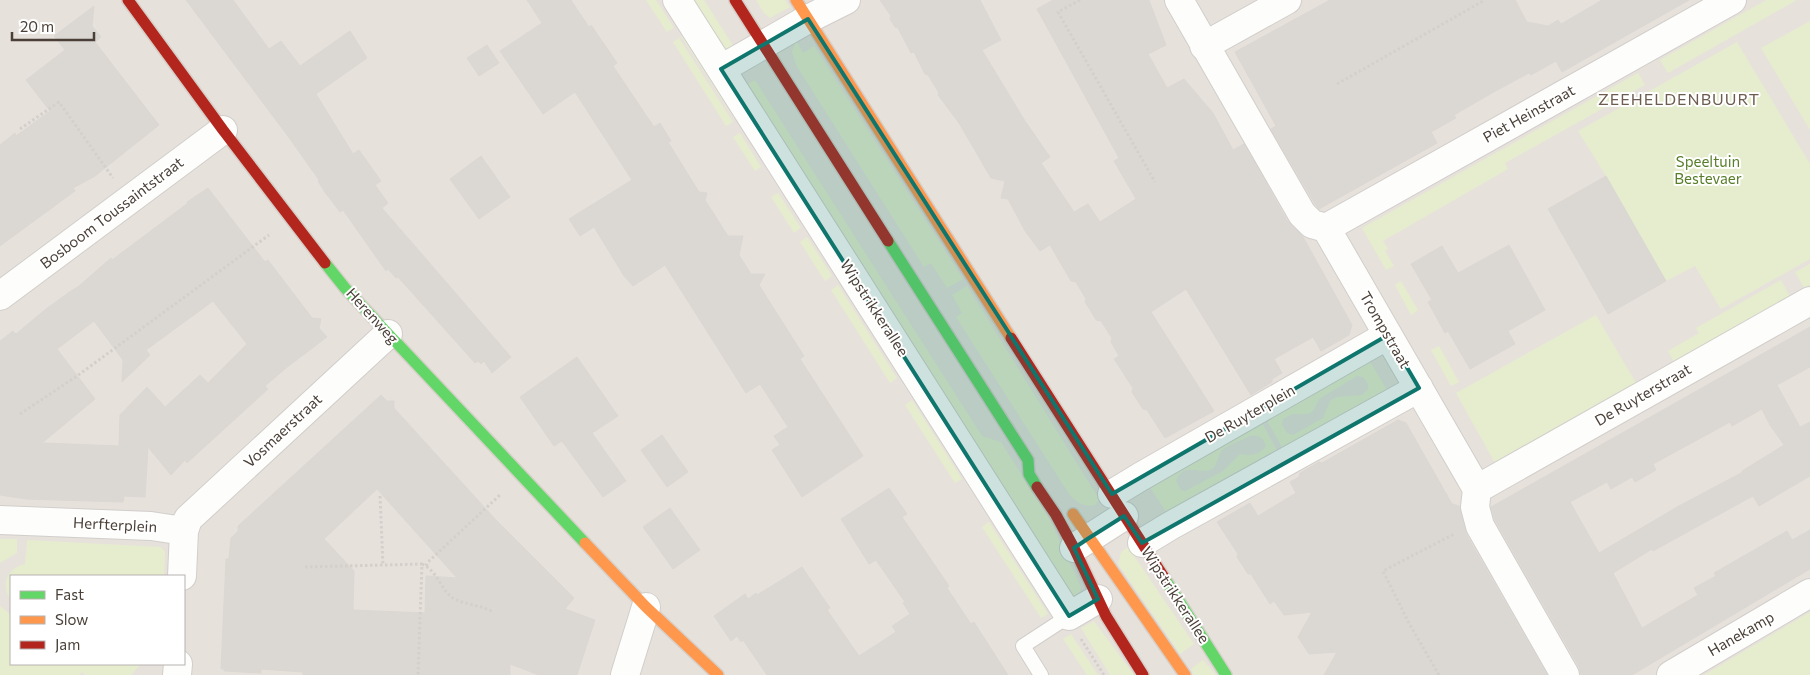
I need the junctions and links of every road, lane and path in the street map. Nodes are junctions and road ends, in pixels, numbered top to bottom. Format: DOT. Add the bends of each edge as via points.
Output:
graph roads {
  1 [pos="128,0"];
  2 [pos="677,0"];
  3 [pos="735,0"];
  4 [pos="846,0"];
  5 [pos="1080,0"];
  6 [pos="1179,0"];
  7 [pos="1287,0"];
  8 [pos="1486,0"];
  9 [pos="1732,0"];
  10 [pos="802,9"];
  11 [pos="763,44"];
  12 [pos="1204,46"];
  13 [pos="721,69"];
  14 [pos="1337,84"];
  15 [pos="20,129"];
  16 [pos="223,130"];
  17 [pos="1155,182"];
  18 [pos="129,200"];
  19 [pos="291,218"];
  20 [pos="1326,228"];
  21 [pos="0,296"];
  22 [pos="1810,301"];
  23 [pos="388,334"];
  24 [pos="1388,335"];
  25 [pos="1418,388"];
  26 [pos="20,414"];
  27 [pos="1028,460"];
  28 [pos="1043,468"];
  29 [pos="521,475"];
  30 [pos="1477,489"];
  31 [pos="380,496"];
  32 [pos="1118,505"];
  33 [pos="1069,507"];
  34 [pos="0,520"];
  35 [pos="1480,526"];
  36 [pos="184,531"];
  37 [pos="1082,543"];
  38 [pos="1142,543"];
  39 [pos="422,564"];
  40 [pos="382,565"];
  41 [pos="426,566"];
  42 [pos="305,567"];
  43 [pos="182,575"];
  44 [pos="1810,593"];
  45 [pos="1098,599"];
  46 [pos="646,606"];
  47 [pos="494,612"];
  48 [pos="1070,616"];
  49 [pos="418,675"];
  50 [pos="625,675"];
  51 [pos="718,675"];
  52 [pos="1041,675"];
  53 [pos="1104,675"];
  54 [pos="1143,675"];
  55 [pos="1185,675"];
  56 [pos="1226,675"];
  57 [pos="1439,675"];
  58 [pos="1565,675"];
  59 [pos="1671,675"];
  1 -- 16 [label="street, Herenweg"];
  2 -- 13 [label="street, Wipstrikkerallee"];
  3 -- 11 [label="street"];
  4 -- 10 [label="street"];
  5 -- 17 [label="path" via="1058,12"];
  6 -- 12 [label="street"];
  7 -- 12 [label="street"];
  8 -- 14 [label="path"];
  9 -- 20 [label="street, Piet Heinstraat"];
  10 -- 11 [label="street"];
  10 -- 32 [label="street, Wipstrikkerallee"];
  11 -- 13 [label="street"];
  11 -- 27 [label="street"];
  12 -- 20 [label="street" via="1302,214 1312,224"];
  13 -- 48 [label="street, Wipstrikkerallee"];
  15 -- 18 [label="path" via="59,102"];
  16 -- 18 [label="street, Bosboom Toussaintstraat"];
  16 -- 19 [label="street, Herenweg"];
  18 -- 21 [label="street, Bosboom Toussaintstraat"];
  19 -- 23 [label="street, Herenweg" via="345,288"];
  19 -- 26 [label="path" via="77,376"];
  20 -- 24 [label="street, Trompstraat"];
  22 -- 30 [label="street, De Ruyterstraat"];
  23 -- 29 [label="street, Herenweg"];
  23 -- 36 [label="street, Vosmaerstraat" via="188,519"];
  24 -- 25 [label="street, Trompstraat"];
  24 -- 32 [label="street, De Ruyterplein" via="1148,472"];
  25 -- 30 [label="street, Trompstraat"];
  25 -- 38 [label="street"];
  27 -- 28 [label="street"];
  27 -- 37 [label="street" via="1029,474 1056,516"];
  29 -- 41 [label="path"];
  29 -- 46 [label="street, Herenweg"];
  30 -- 35 [label="street" via="1475,507"];
  31 -- 40 [label="path"];
  32 -- 37 [label="street"];
  32 -- 38 [label="street, Wipstrikkerallee"];
  33 -- 37 [label="street"];
  34 -- 36 [label="street, Herfterplein" via="151,526"];
  35 -- 57 [label="path" via="1465,528 1383,571"];
  35 -- 58 [label="street"];
  36 -- 43 [label="street"];
  37 -- 45 [label="street"];
  37 -- 55 [label="street"];
  38 -- 56 [label="street, Wipstrikkerallee"];
  39 -- 40 [label="path"];
  39 -- 41 [label="path"];
  39 -- 49 [label="path"];
  40 -- 42 [label="path"];
  41 -- 47 [label="path" via="452,598"];
  44 -- 59 [label="street, Hanekamp"];
  45 -- 48 [label="street"];
  45 -- 54 [label="street"];
  46 -- 50 [label="street"];
  46 -- 51 [label="street, Herenweg"];
  48 -- 52 [label="lane" via="1023,646"];
  48 -- 53 [label="path"];
}
